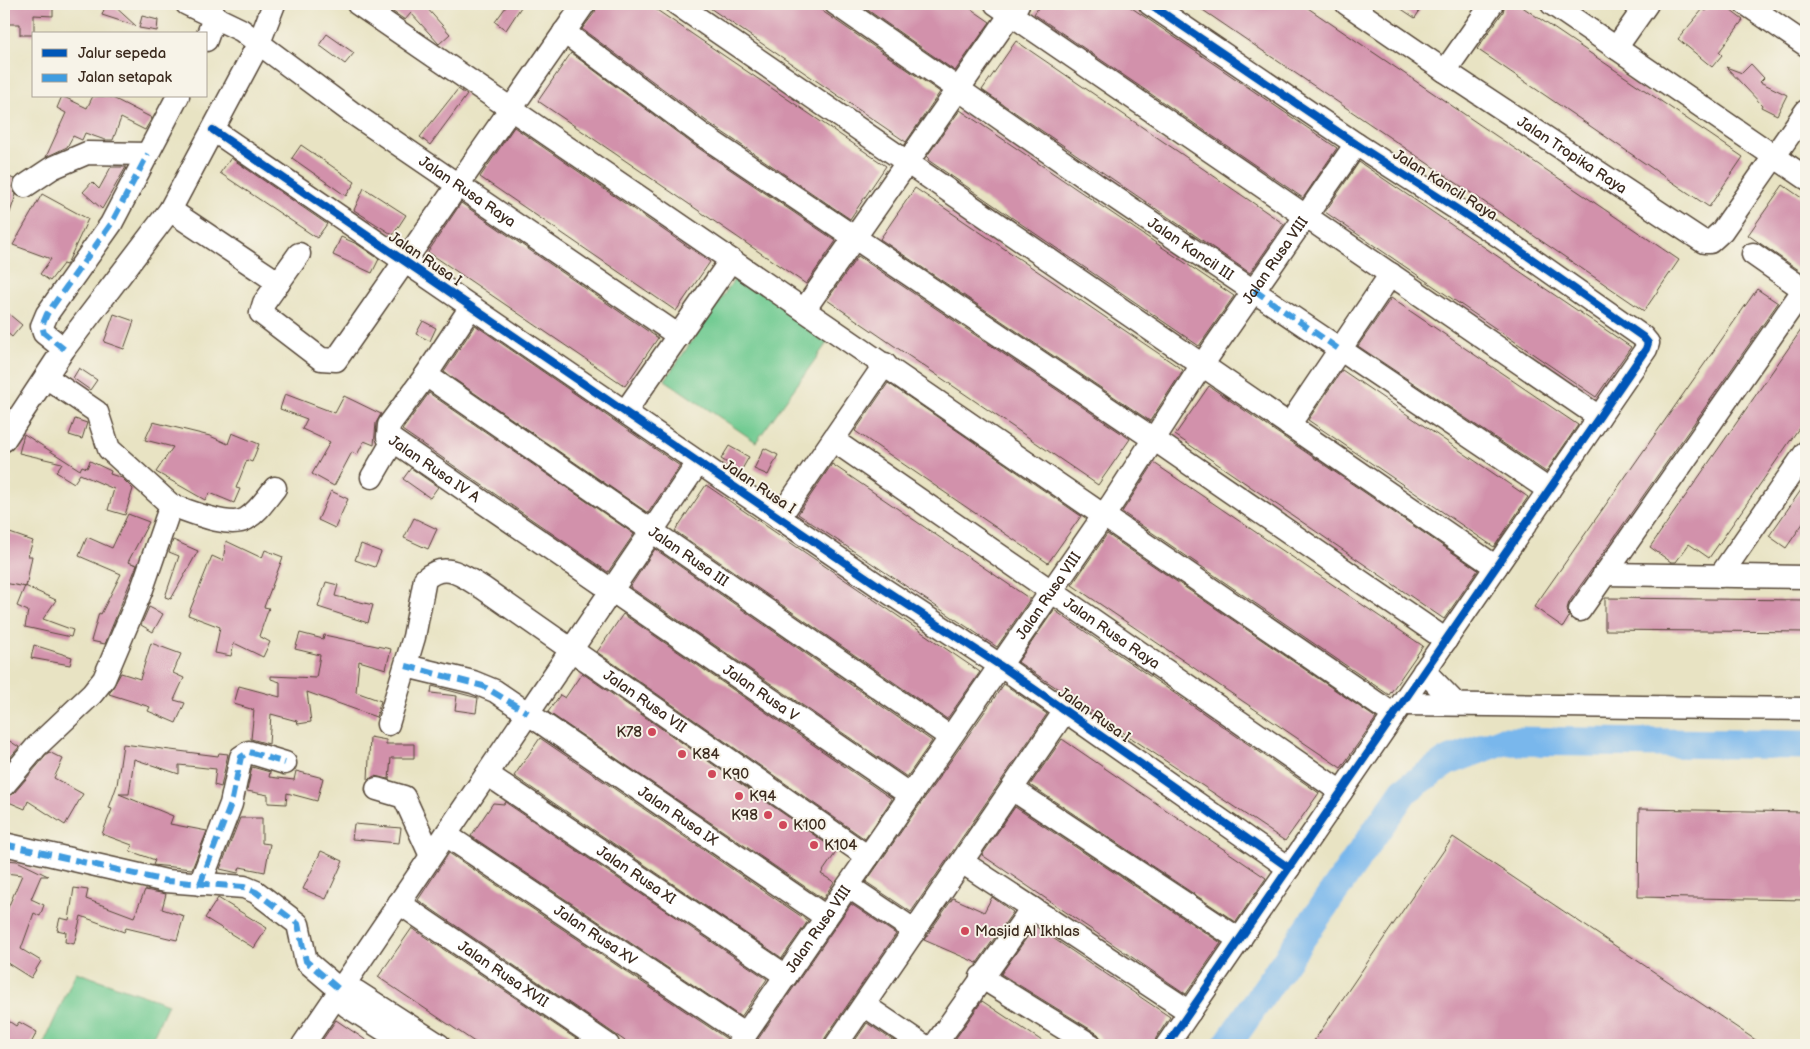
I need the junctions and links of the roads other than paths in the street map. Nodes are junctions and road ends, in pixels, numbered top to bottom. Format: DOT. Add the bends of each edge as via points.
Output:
graph roads {
  1 [pos="274,4"];
  2 [pos="358,4"];
  3 [pos="584,4"];
  4 [pos="677,4"];
  5 [pos="836,4"];
  6 [pos="1150,4"];
  7 [pos="1347,4"];
  8 [pos="1492,4"];
  9 [pos="1552,4"];
  10 [pos="1647,4"];
  11 [pos="1746,4"];
  12 [pos="1009,7"];
  13 [pos="204,10"];
  14 [pos="205,32"];
  15 [pos="564,32"];
  16 [pos="250,37"];
  17 [pos="1806,45"];
  18 [pos="1616,48"];
  19 [pos="1445,71"];
  20 [pos="960,88"];
  21 [pos="177,98"];
  22 [pos="510,109"];
  23 [pos="1806,111"];
  24 [pos="213,130"];
  25 [pos="1356,144"];
  26 [pos="148,154"];
  27 [pos="1775,156"];
  28 [pos="908,163"];
  29 [pos="1806,178"];
  30 [pos="24,186"];
  31 [pos="457,186"];
  32 [pos="170,210"];
  33 [pos="1306,216"];
  34 [pos="854,237"];
  35 [pos="299,254"];
  36 [pos="1753,254"];
  37 [pos="731,260"];
  38 [pos="406,262"];
  39 [pos="1391,274"];
  40 [pos="279,283"];
  41 [pos="1254,290"];
  42 [pos="1805,290"];
  43 [pos="471,307"];
  44 [pos="804,310"];
  45 [pos="679,336"];
  46 [pos="64,349"];
  47 [pos="1340,350"];
  48 [pos="885,364"];
  49 [pos="1202,365"];
  50 [pos="426,375"];
  51 [pos="46,377"];
  52 [pos="625,412"];
  53 [pos="1599,417"];
  54 [pos="1289,425"];
  55 [pos="4,440"];
  56 [pos="833,440"];
  57 [pos="1155,440"];
  58 [pos="393,441"];
  59 [pos="1806,452"];
  60 [pos="698,462"];
  61 [pos="372,477"];
  62 [pos="275,488"];
  63 [pos="1549,490"];
  64 [pos="171,505"];
  65 [pos="1103,515"];
  66 [pos="779,518"];
  67 [pos="652,531"];
  68 [pos="1496,567"];
  69 [pos="1604,574"];
  70 [pos="1720,576"];
  71 [pos="1806,577"];
  72 [pos="612,590"];
  73 [pos="1050,591"];
  74 [pos="1580,610"];
  75 [pos="1446,640"];
  76 [pos="570,651"];
  77 [pos="999,665"];
  78 [pos="406,666"];
  79 [pos="1424,671"];
  80 [pos="1456,704"];
  81 [pos="1806,709"];
  82 [pos="1398,710"];
  83 [pos="1065,711"];
  84 [pos="528,713"];
  85 [pos="388,724"];
  86 [pos="950,737"];
  87 [pos="285,763"];
  88 [pos="487,774"];
  89 [pos="4,785"];
  90 [pos="377,789"];
  91 [pos="1012,789"];
  92 [pos="1341,792"];
  93 [pos="910,795"];
  94 [pos="446,835"];
  95 [pos="4,844"];
  96 [pos="431,856"];
  97 [pos="868,857"];
  98 [pos="962,862"];
  99 [pos="1289,868"];
  100 [pos="200,884"];
  101 [pos="848,886"];
  102 [pos="399,903"];
  103 [pos="1032,908"];
  104 [pos="826,917"];
  105 [pos="914,931"];
  106 [pos="1240,940"];
  107 [pos="786,976"];
  108 [pos="981,977"];
  109 [pos="340,990"];
  110 [pos="864,1005"];
  111 [pos="1190,1012"];
  112 [pos="742,1040"];
  113 [pos="302,1045"];
  114 [pos="408,1045"];
  115 [pos="439,1045"];
  116 [pos="608,1045"];
  117 [pos="836,1045"];
  118 [pos="923,1045"];
  119 [pos="935,1045"];
  120 [pos="1091,1045"];
  121 [pos="1167,1045"];
  1 -- 16 [label="street"];
  2 -- 22 [label="street"];
  3 -- 15 [label="street"];
  4 -- 28 [label="street"];
  5 -- 20 [label="street, Jalan Kancil III"];
  6 -- 25 [label="street, Jalan Kancil Raya"];
  7 -- 19 [label="street, Jalan Tropika Raya"];
  8 -- 19 [label="street"];
  9 -- 18 [label="street"];
  10 -- 18 [label="street"];
  11 -- 17 [label="street"];
  12 -- 20 [label="street"];
  12 -- 33 [label="street"];
  13 -- 14 [label="street"];
  13 -- 16 [label="street, Jalan Rusa Raya"];
  15 -- 22 [label="street"];
  15 -- 34 [label="street" via="701,134"];
  16 -- 24 [label="street"];
  16 -- 31 [label="street, Jalan Rusa Raya"];
  18 -- 27 [label="street"];
  19 -- 27 [label="street, Jalan Tropika Raya" via="1704,242 1710,242 1722,231"];
  20 -- 28 [label="street"];
  20 -- 41 [label="street, Jalan Kancil III" via="1102,189"];
  21 -- 26 [label="street"];
  22 -- 31 [label="street"];
  22 -- 37 [label="street"];
  23 -- 27 [label="street"];
  24 -- 32 [label="street"];
  24 -- 38 [label="street, Jalan Rusa I"];
  25 -- 33 [label="street, Jalan Rusa VIII"];
  25 -- 53 [label="street, Jalan Kancil Raya" via="1499,236 1646,340 1646,349"];
  26 -- 30 [label="street" via="87,153 52,168"];
  26 -- 46 [label="street" via="111,224 47,314 42,326 44,333"];
  27 -- 29 [label="street"];
  28 -- 34 [label="street"];
  28 -- 49 [label="street"];
  31 -- 38 [label="street"];
  31 -- 45 [label="street, Jalan Rusa Raya"];
  32 -- 40 [label="street"];
  32 -- 46 [label="street"];
  33 -- 39 [label="street"];
  33 -- 41 [label="street, Jalan Rusa VIII"];
  34 -- 44 [label="street"];
  34 -- 57 [label="street"];
  35 -- 40 [label="street"];
  36 -- 42 [label="street"];
  37 -- 44 [label="street"];
  37 -- 45 [label="street"];
  38 -- 40 [label="street" via="334,361 321,359 262,316 260,308"];
  38 -- 43 [label="street, Jalan Rusa I"];
  39 -- 47 [label="street"];
  39 -- 53 [label="street"];
  41 -- 47 [label="street, Jalan Kancil III"];
  41 -- 49 [label="street, Jalan Rusa VIII"];
  42 -- 69 [label="street"];
  43 -- 50 [label="street, Jalan Rusa IV A"];
  43 -- 52 [label="street, Jalan Rusa I"];
  44 -- 48 [label="street"];
  45 -- 52 [label="street"];
  46 -- 51 [label="street"];
  47 -- 54 [label="street"];
  47 -- 63 [label="street, Jalan Kancil III"];
  48 -- 56 [label="street"];
  48 -- 65 [label="street"];
  49 -- 54 [label="street"];
  49 -- 57 [label="street, Jalan Rusa VIII"];
  50 -- 58 [label="street, Jalan Rusa IV A" via="389,425 388,437"];
  50 -- 67 [label="street, Jalan Rusa III"];
  51 -- 55 [label="street"];
  51 -- 64 [label="street" via="97,412 109,449"];
  52 -- 60 [label="street, Jalan Rusa I"];
  53 -- 63 [label="street"];
  54 -- 68 [label="street"];
  56 -- 66 [label="street"];
  56 -- 73 [label="street, Jalan Rusa Raya"];
  57 -- 65 [label="street, Jalan Rusa VIII"];
  57 -- 75 [label="street"];
  58 -- 61 [label="street"];
  58 -- 72 [label="street, Jalan Rusa IV A"];
  59 -- 70 [label="street"];
  60 -- 66 [label="street, Jalan Rusa I"];
  60 -- 67 [label="street"];
  62 -- 64 [label="street" via="257,511 237,523"];
  63 -- 68 [label="street"];
  64 -- 89 [label="street" via="142,589 104,679 37,746"];
  65 -- 73 [label="street, Jalan Rusa VIII"];
  65 -- 82 [label="street"];
  66 -- 77 [label="street, Jalan Rusa I"];
  67 -- 72 [label="street"];
  67 -- 86 [label="street, Jalan Rusa III"];
  68 -- 75 [label="street"];
  69 -- 70 [label="street"];
  69 -- 74 [label="street"];
  70 -- 71 [label="street"];
  72 -- 76 [label="street"];
  72 -- 93 [label="street, Jalan Rusa V"];
  73 -- 77 [label="street, Jalan Rusa VIII"];
  73 -- 92 [label="street, Jalan Rusa Raya"];
  75 -- 79 [label="street"];
  76 -- 78 [label="street, Jalan Rusa VII" via="483,588 452,570 444,569 425,578"];
  76 -- 84 [label="street"];
  76 -- 97 [label="street, Jalan Rusa VII"];
  77 -- 83 [label="street, Jalan Rusa I"];
  77 -- 86 [label="street, Jalan Rusa VIII"];
  78 -- 84 [label="street, Jalan Rusa IX" via="484,686"];
  78 -- 85 [label="street"];
  79 -- 80 [label="street"];
  79 -- 82 [label="street"];
  80 -- 81 [label="street"];
  80 -- 82 [label="street"];
  82 -- 92 [label="street"];
  83 -- 91 [label="street"];
  83 -- 99 [label="street, Jalan Rusa I"];
  84 -- 88 [label="street"];
  84 -- 104 [label="street, Jalan Rusa IX"];
  86 -- 93 [label="street, Jalan Rusa VIII"];
  87 -- 100 [label="street" via="249,752 241,757 231,804"];
  88 -- 94 [label="street"];
  88 -- 107 [label="street, Jalan Rusa XI"];
  90 -- 96 [label="street" via="404,797"];
  91 -- 98 [label="street"];
  91 -- 106 [label="street"];
  92 -- 99 [label="street"];
  93 -- 97 [label="street, Jalan Rusa VIII"];
  94 -- 96 [label="street"];
  94 -- 112 [label="street, Jalan Rusa XV"];
  95 -- 100 [label="street" via="166,880"];
  96 -- 102 [label="street"];
  97 -- 101 [label="street, Jalan Rusa VIII"];
  98 -- 103 [label="street"];
  98 -- 105 [label="street"];
  99 -- 106 [label="street"];
  100 -- 109 [label="street" via="244,887 256,892 298,924 306,961"];
  101 -- 104 [label="street, Jalan Rusa VIII"];
  101 -- 105 [label="street"];
  102 -- 109 [label="street"];
  102 -- 116 [label="street, Jalan Rusa XVII"];
  103 -- 108 [label="street"];
  103 -- 111 [label="street"];
  104 -- 107 [label="street, Jalan Rusa VIII"];
  105 -- 110 [label="street"];
  106 -- 111 [label="street"];
  107 -- 112 [label="street, Jalan Rusa VIII"];
  108 -- 119 [label="street"];
  108 -- 120 [label="street"];
  109 -- 113 [label="street"];
  109 -- 114 [label="street" via="348,1006"];
  109 -- 115 [label="street" via="357,992"];
  110 -- 117 [label="street"];
  110 -- 118 [label="street"];
  111 -- 121 [label="street"];
}
